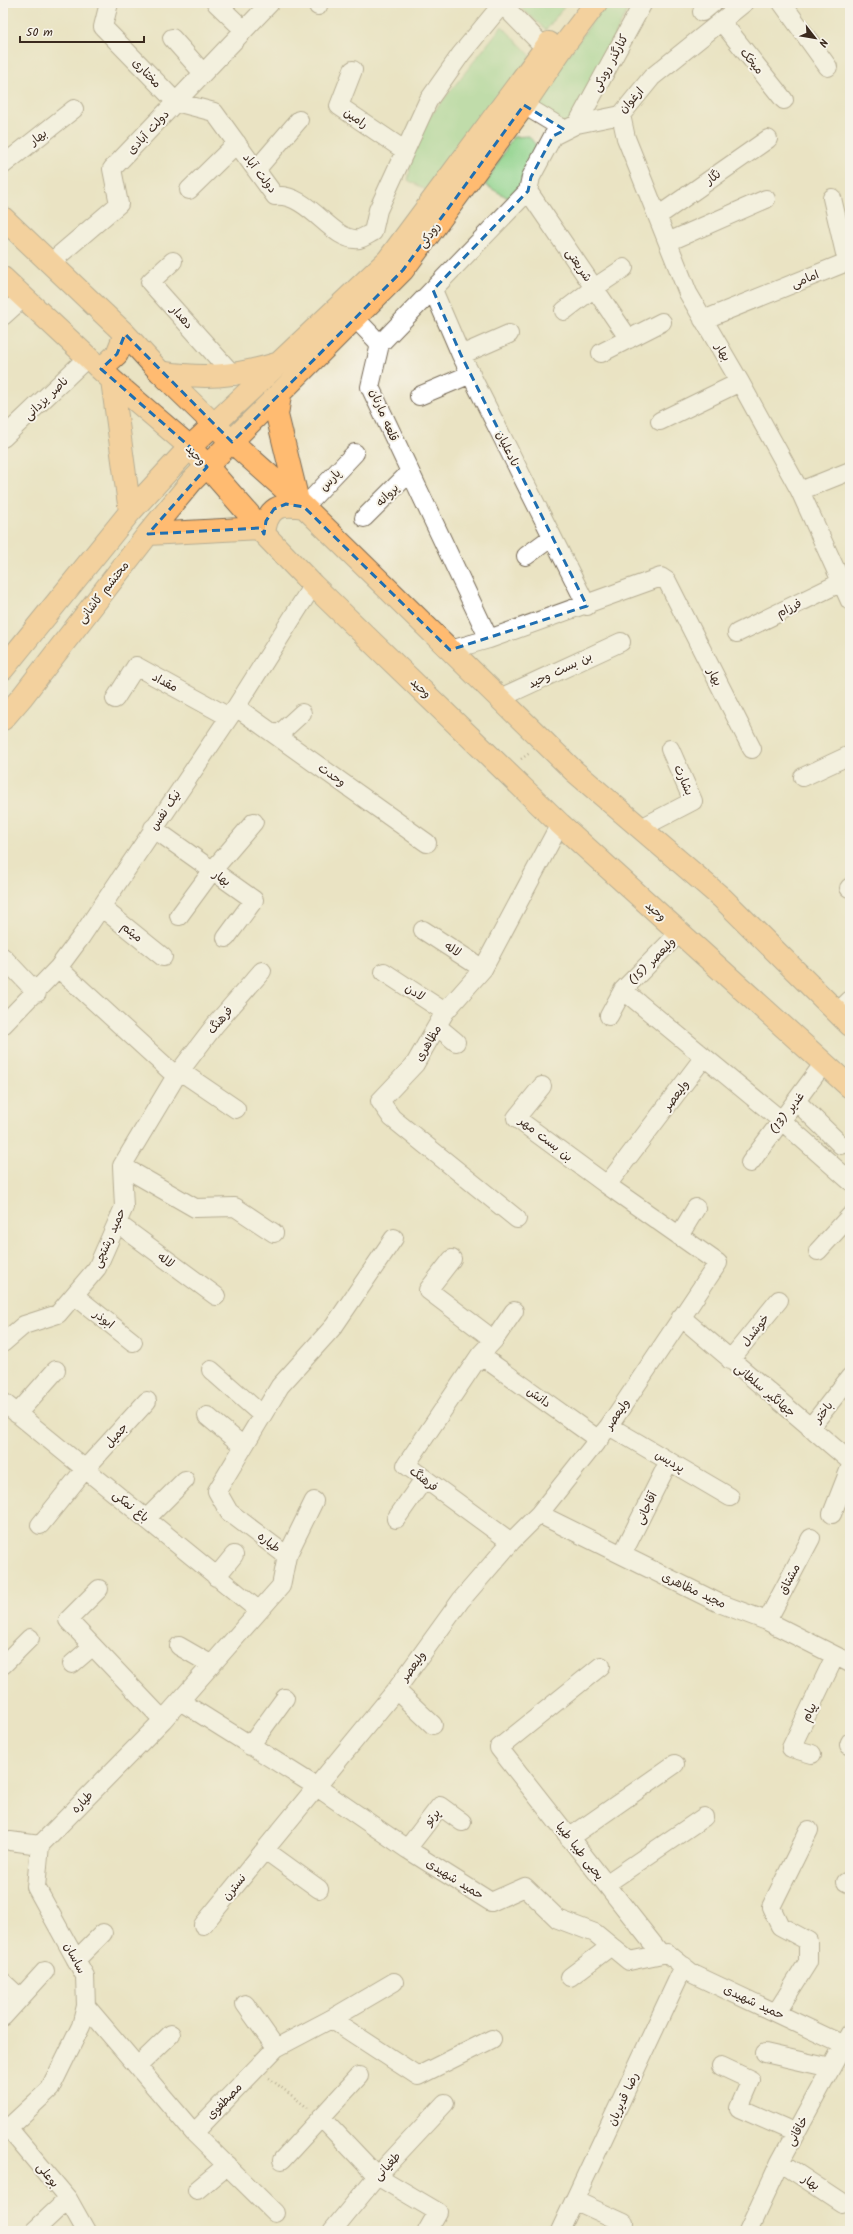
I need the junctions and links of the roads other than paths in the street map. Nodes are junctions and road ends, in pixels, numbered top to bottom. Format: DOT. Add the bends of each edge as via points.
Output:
graph roads {
  1 [pos="109,3"];
  2 [pos="216,3"];
  3 [pos="270,3"];
  4 [pos="503,3"];
  5 [pos="579,3"];
  6 [pos="596,3"];
  7 [pos="643,3"];
  8 [pos="744,3"];
  9 [pos="782,3"];
  10 [pos="721,21"];
  11 [pos="244,30"];
  12 [pos="172,38"];
  13 [pos="545,48"];
  14 [pos="828,67"];
  15 [pos="352,70"];
  16 [pos="203,73"];
  17 [pos="784,100"];
  18 [pos="176,102"];
  19 [pos="524,105"];
  20 [pos="74,109"];
  21 [pos="621,115"];
  22 [pos="299,120"];
  23 [pos="571,127"];
  24 [pos="768,139"];
  25 [pos="237,143"];
  26 [pos="404,150"];
  27 [pos="3,165"];
  28 [pos="256,170"];
  29 [pos="189,190"];
  30 [pos="528,191"];
  31 [pos="832,198"];
  32 [pos="766,199"];
  33 [pos="658,216"];
  34 [pos="3,218"];
  35 [pos="668,242"];
  36 [pos="173,261"];
  37 [pos="50,263"];
  38 [pos="624,268"];
  39 [pos="3,278"];
  40 [pos="594,288"];
  41 [pos="434,290"];
  42 [pos="24,298"];
  43 [pos="564,311"];
  44 [pos="3,316"];
  45 [pos="356,319"];
  46 [pos="703,320"];
  47 [pos="662,322"];
  48 [pos="125,334"];
  49 [pos="509,334"];
  50 [pos="629,339"];
  51 [pos="380,344"];
  52 [pos="601,353"];
  53 [pos="461,355"];
  54 [pos="280,362"];
  55 [pos="100,369"];
  56 [pos="160,372"];
  57 [pos="471,374"];
  58 [pos="234,376"];
  59 [pos="740,382"];
  60 [pos="280,395"];
  61 [pos="419,396"];
  62 [pos="660,421"];
  63 [pos="214,423"];
  64 [pos="3,438"];
  65 [pos="232,442"];
  66 [pos="190,447"];
  67 [pos="355,453"];
  68 [pos="207,467"];
  69 [pos="850,471"];
  70 [pos="409,473"];
  71 [pos="800,491"];
  72 [pos="301,504"];
  73 [pos="130,512"];
  74 [pos="364,518"];
  75 [pos="262,531"];
  76 [pos="148,534"];
  77 [pos="552,537"];
  78 [pos="526,556"];
  79 [pos="846,580"];
  80 [pos="313,584"];
  81 [pos="850,601"];
  82 [pos="587,606"];
  83 [pos="737,633"];
  84 [pos="488,639"];
  85 [pos="621,642"];
  86 [pos="450,650"];
  87 [pos="3,669"];
  88 [pos="500,698"];
  89 [pos="116,699"];
  90 [pos="232,712"];
  91 [pos="302,713"];
  92 [pos="3,719"];
  93 [pos="277,736"];
  94 [pos="670,749"];
  95 [pos="752,749"];
  96 [pos="850,755"];
  97 [pos="803,777"];
  98 [pos="254,822"];
  99 [pos="560,824"];
  100 [pos="153,828"];
  101 [pos="641,828"];
  102 [pos="427,843"];
  103 [pos="212,870"];
  104 [pos="101,906"];
  105 [pos="179,916"];
  106 [pos="423,930"];
  107 [pos="680,932"];
  108 [pos="226,938"];
  109 [pos="3,957"];
  110 [pos="163,957"];
  111 [pos="58,968"];
  112 [pos="483,969"];
  113 [pos="262,971"];
  114 [pos="384,972"];
  115 [pos="623,990"];
  116 [pos="37,993"];
  117 [pos="846,1013"];
  118 [pos="609,1016"];
  119 [pos="442,1019"];
  120 [pos="3,1025"];
  121 [pos="456,1042"];
  122 [pos="704,1058"];
  123 [pos="824,1063"];
  124 [pos="178,1073"];
  125 [pos="542,1086"];
  126 [pos="848,1090"];
  127 [pos="796,1101"];
  128 [pos="236,1109"];
  129 [pos="782,1121"];
  130 [pos="841,1145"];
  131 [pos="750,1163"];
  132 [pos="122,1166"];
  133 [pos="850,1181"];
  134 [pos="607,1185"];
  135 [pos="696,1208"];
  136 [pos="850,1216"];
  137 [pos="517,1219"];
  138 [pos="117,1223"];
  139 [pos="274,1233"];
  140 [pos="679,1236"];
  141 [pos="394,1238"];
  142 [pos="818,1251"];
  143 [pos="452,1259"];
  144 [pos="74,1295"];
  145 [pos="216,1296"];
  146 [pos="779,1300"];
  147 [pos="514,1311"];
  148 [pos="681,1317"];
  149 [pos="494,1340"];
  150 [pos="133,1342"];
  151 [pos="3,1343"];
  152 [pos="480,1355"];
  153 [pos="730,1360"];
  154 [pos="56,1370"];
  155 [pos="211,1370"];
  156 [pos="850,1377"];
  157 [pos="146,1401"];
  158 [pos="3,1402"];
  159 [pos="17,1414"];
  160 [pos="262,1415"];
  161 [pos="207,1416"];
  162 [pos="810,1428"];
  163 [pos="604,1433"];
  164 [pos="243,1446"];
  165 [pos="669,1461"];
  166 [pos="850,1462"];
  167 [pos="850,1468"];
  168 [pos="85,1470"];
  169 [pos="424,1479"];
  170 [pos="185,1480"];
  171 [pos="730,1497"];
  172 [pos="314,1501"];
  173 [pos="540,1514"];
  174 [pos="832,1514"];
  175 [pos="396,1518"];
  176 [pos="146,1519"];
  177 [pos="40,1525"];
  178 [pos="811,1538"];
  179 [pos="511,1542"];
  180 [pos="234,1555"];
  181 [pos="622,1555"];
  182 [pos="287,1556"];
  183 [pos="216,1577"];
  184 [pos="99,1589"];
  185 [pos="258,1610"];
  186 [pos="767,1621"];
  187 [pos="30,1638"];
  188 [pos="93,1646"];
  189 [pos="179,1646"];
  190 [pos="843,1660"];
  191 [pos="72,1664"];
  192 [pos="212,1665"];
  193 [pos="3,1666"];
  194 [pos="601,1666"];
  195 [pos="396,1690"];
  196 [pos="285,1698"];
  197 [pos="180,1701"];
  198 [pos="163,1720"];
  199 [pos="433,1725"];
  200 [pos="250,1746"];
  201 [pos="812,1754"];
  202 [pos="674,1764"];
  203 [pos="317,1787"];
  204 [pos="704,1817"];
  205 [pos="462,1822"];
  206 [pos="809,1830"];
  207 [pos="569,1838"];
  208 [pos="5,1839"];
  209 [pos="40,1845"];
  210 [pos="407,1849"];
  211 [pos="265,1850"];
  212 [pos="606,1884"];
  213 [pos="320,1889"];
  214 [pos="203,1925"];
  215 [pos="103,1933"];
  216 [pos="611,1946"];
  217 [pos="661,1954"];
  218 [pos="76,1960"];
  219 [pos="684,1966"];
  220 [pos="45,1971"];
  221 [pos="570,1977"];
  222 [pos="3,1982"];
  223 [pos="394,1982"];
  224 [pos="20,1998"];
  225 [pos="245,2004"];
  226 [pos="86,2006"];
  227 [pos="776,2012"];
  228 [pos="3,2017"];
  229 [pos="331,2019"];
  230 [pos="172,2034"];
  231 [pos="492,2039"];
  232 [pos="848,2042"];
  233 [pos="276,2048"];
  234 [pos="765,2053"];
  235 [pos="138,2066"];
  236 [pos="721,2066"];
  237 [pos="831,2068"];
  238 [pos="359,2076"];
  239 [pos="445,2104"];
  240 [pos="321,2117"];
  241 [pos="194,2133"];
  242 [pos="796,2133"];
  243 [pos="7,2135"];
  244 [pos="282,2160"];
  245 [pos="780,2162"];
  246 [pos="227,2165"];
  247 [pos="377,2176"];
  248 [pos="197,2190"];
  249 [pos="68,2199"];
  250 [pos="576,2201"];
  251 [pos="842,2203"];
  252 [pos="275,2213"];
  253 [pos="624,2223"];
  254 [pos="34,2231"];
  255 [pos="86,2231"];
  256 [pos="332,2231"];
  257 [pos="427,2231"];
  258 [pos="560,2231"];
  259 [pos="748,2231"];
  1 -- 18 [label="street, مختاری" via="103,27"];
  2 -- 11 [label="street"];
  3 -- 11 [label="street, دولت آبادی"];
  4 -- 13 [label="street"];
  4 -- 26 [label="street" via="461,54 428,101"];
  5 -- 13 [label="main road, رودکی"];
  6 -- 19 [label="main road, رودکی"];
  7 -- 23 [label="street, کنارگذر رودکی"];
  8 -- 10 [label="street, ارغوان"];
  9 -- 14 [label="street"];
  10 -- 17 [label="street, میخک"];
  10 -- 21 [label="street, ارغوان" via="652,77"];
  11 -- 16 [label="street, دولت آبادی"];
  12 -- 16 [label="street"];
  13 -- 54 [label="main road, رودکی" via="388,260"];
  15 -- 26 [label="street, رامین" via="339,106"];
  16 -- 18 [label="street, دولت آبادی"];
  18 -- 25 [label="street, دولت آباد" via="214,112"];
  18 -- 37 [label="street, دولت آبادی" via="112,169 119,204"];
  19 -- 23 [label="street"];
  19 -- 45 [label="main road, رودکی" via="403,270"];
  20 -- 27 [label="street, بهار"];
  21 -- 23 [label="street, ارغوان"];
  21 -- 33 [label="street, بهار" via="626,138"];
  22 -- 28 [label="street"];
  23 -- 30 [label="street, ارغوان" via="553,136 531,177"];
  24 -- 33 [label="street, نگار"];
  25 -- 28 [label="street, دولت آباد"];
  25 -- 29 [label="street"];
  26 -- 28 [label="street, دولت آباد" via="394,179 378,210 373,232 360,239 348,238 304,204 285,195 274,196"];
  30 -- 40 [label="street, شریعتی"];
  30 -- 41 [label="street"];
  31 -- 46 [label="street, امامی" via="847,262"];
  32 -- 35 [label="street"];
  33 -- 35 [label="street, بهار"];
  34 -- 37 [label="main road"];
  35 -- 46 [label="street, بهار" via="688,293"];
  36 -- 58 [label="street, دهدار" via="150,282"];
  37 -- 48 [label="main road"];
  38 -- 40 [label="street"];
  39 -- 42 [label="main road, وحید"];
  40 -- 43 [label="street"];
  40 -- 50 [label="street, شریعتی"];
  41 -- 51 [label="street"];
  41 -- 53 [label="street, نادعلیان"];
  42 -- 44 [label="street"];
  42 -- 55 [label="main road, وحید"];
  45 -- 51 [label="street"];
  45 -- 60 [label="main road, رودکی" via="318,353"];
  46 -- 59 [label="street, بهار"];
  47 -- 50 [label="street"];
  48 -- 55 [label="main road" via="117,354"];
  48 -- 56 [label="main road"];
  49 -- 53 [label="street"];
  50 -- 52 [label="street"];
  51 -- 70 [label="street, قلعه مارنان" via="370,387"];
  53 -- 57 [label="street, نادعلیان"];
  54 -- 58 [label="main road"];
  54 -- 63 [label="main road, رودکی"];
  55 -- 64 [label="street, ناصر یزدانی"];
  55 -- 66 [label="main road, وحید"];
  55 -- 73 [label="main road"];
  56 -- 58 [label="main road" via="189,377"];
  56 -- 63 [label="main road"];
  57 -- 61 [label="street"];
  57 -- 77 [label="street, نادعلیان"];
  59 -- 62 [label="street"];
  59 -- 71 [label="street, بهار"];
  60 -- 65 [label="main road, رودکی"];
  60 -- 72 [label="main road" via="277,415"];
  63 -- 65 [label="main road"];
  63 -- 66 [label="main road, رودکی"];
  65 -- 68 [label="main road, رودکی"];
  65 -- 72 [label="main road"];
  66 -- 68 [label="main road, وحید"];
  66 -- 73 [label="main road"];
  67 -- 72 [label="street, پارس"];
  68 -- 75 [label="main road, وحید"];
  68 -- 76 [label="main road, محتشم کاشانی"];
  69 -- 71 [label="street"];
  70 -- 74 [label="street, پروانه"];
  70 -- 84 [label="street, قلعه مارنان"];
  71 -- 79 [label="street, بهار"];
  72 -- 75 [label="main road" via="286,504 274,509"];
  72 -- 86 [label="main road"];
  73 -- 87 [label="main road"];
  75 -- 76 [label="main road"];
  75 -- 80 [label="main road, وحید"];
  76 -- 92 [label="main road, محتشم کاشانی"];
  77 -- 78 [label="street"];
  77 -- 82 [label="street, نادعلیان"];
  79 -- 81 [label="street, بهار"];
  79 -- 83 [label="street, فرزام"];
  80 -- 90 [label="street, نیک نفس"];
  80 -- 99 [label="main road, وحید"];
  82 -- 84 [label="street, بهار"];
  82 -- 95 [label="street, بهار" via="655,578 661,577 667,582"];
  84 -- 86 [label="street"];
  85 -- 88 [label="street, بن بست وحید"];
  86 -- 88 [label="main road"];
  88 -- 101 [label="main road" via="574,771"];
  89 -- 90 [label="street, مقداد" via="136,666"];
  90 -- 93 [label="street, وحدت"];
  90 -- 100 [label="street, نیک نفس"];
  91 -- 93 [label="street"];
  93 -- 102 [label="street, وحدت"];
  94 -- 101 [label="street, بشارت" via="693,801"];
  96 -- 97 [label="street"];
  98 -- 103 [label="street"];
  99 -- 107 [label="main road, وحید"];
  99 -- 112 [label="street, مظاهری"];
  100 -- 103 [label="street, بهار"];
  100 -- 104 [label="street, نیک نفس"];
  101 -- 117 [label="main road" via="722,898"];
  103 -- 105 [label="street"];
  103 -- 108 [label="street, بهار" via="254,900"];
  104 -- 110 [label="street, میثم"];
  104 -- 111 [label="street, نیک نفس"];
  106 -- 112 [label="street, لاله"];
  107 -- 115 [label="street, ولیعصر (15)"];
  107 -- 123 [label="main road, وحید"];
  109 -- 116 [label="street"];
  111 -- 116 [label="street, نیک نفس"];
  111 -- 124 [label="street"];
  112 -- 119 [label="street, مظاهری"];
  113 -- 124 [label="street, فرهنگ"];
  114 -- 119 [label="street, لادن"];
  115 -- 118 [label="street, ولیعصر (15)"];
  115 -- 122 [label="street"];
  116 -- 120 [label="street, نیک نفس"];
  119 -- 121 [label="street, لادن"];
  119 -- 137 [label="street, مظاهری" via="415,1064 380,1101 392,1118"];
  122 -- 129 [label="street"];
  122 -- 134 [label="street, ولیعصر"];
  123 -- 126 [label="main road, وحید"];
  123 -- 127 [label="street, غدیر (13)"];
  124 -- 128 [label="street"];
  124 -- 132 [label="street"];
  125 -- 134 [label="street, بن بست مهر" via="516,1118"];
  127 -- 129 [label="street, غدیر (13)"];
  127 -- 130 [label="street"];
  129 -- 131 [label="street, غدیر (13)"];
  129 -- 133 [label="street"];
  132 -- 138 [label="street, حمید رشتچی" via="124,1207"];
  132 -- 139 [label="street" via="195,1208 235,1207"];
  134 -- 140 [label="street, ولیعصر"];
  135 -- 140 [label="street"];
  136 -- 142 [label="street"];
  138 -- 144 [label="street, حمید رشتچی" via="97,1268"];
  138 -- 145 [label="street, لاله"];
  140 -- 148 [label="street, ولیعصر" via="718,1263"];
  141 -- 160 [label="street, طیاره" via="334,1326 280,1386"];
  143 -- 149 [label="street" via="428,1290"];
  144 -- 150 [label="street, ابوذر"];
  144 -- 151 [label="street, حمید رشتچی" via="58,1314 24,1325"];
  146 -- 153 [label="street, خوشدل"];
  147 -- 149 [label="street"];
  148 -- 153 [label="street, جهانگیر سلطانی"];
  148 -- 163 [label="street, ولیعصر"];
  149 -- 152 [label="street"];
  152 -- 163 [label="street, دانش"];
  152 -- 169 [label="street, فرهنگ" via="406,1465"];
  153 -- 162 [label="street, جهانگیر سلطانی"];
  154 -- 159 [label="street"];
  155 -- 160 [label="street"];
  156 -- 162 [label="street, باختر"];
  157 -- 168 [label="street, جمیل"];
  158 -- 159 [label="street, باغ نمکی"];
  159 -- 168 [label="street, باغ نمکی"];
  160 -- 164 [label="street, طیاره"];
  161 -- 164 [label="street"];
  162 -- 166 [label="street, جهانگیر سلطانی"];
  163 -- 165 [label="street, پردیس"];
  163 -- 173 [label="street, ولیعصر"];
  164 -- 182 [label="street, طیاره" via="217,1491 230,1512"];
  165 -- 171 [label="street, پردیس"];
  165 -- 181 [label="street, آقاجانی"];
  167 -- 174 [label="street"];
  168 -- 176 [label="street, باغ نمکی"];
  168 -- 177 [label="street, جمیل"];
  169 -- 175 [label="street"];
  169 -- 179 [label="street, فرهنگ"];
  170 -- 176 [label="street"];
  172 -- 182 [label="street"];
  173 -- 179 [label="street, ولیعصر"];
  173 -- 181 [label="street, مجید مظاهری"];
  176 -- 183 [label="street, باغ نمکی"];
  178 -- 186 [label="street, مشتاق"];
  179 -- 195 [label="street, ولیعصر" via="461,1600"];
  180 -- 183 [label="street"];
  181 -- 186 [label="street, مجید مظاهری" via="720,1603"];
  182 -- 185 [label="street, طیاره" via="282,1586"];
  183 -- 185 [label="street, باغ نمکی"];
  184 -- 188 [label="street" via="68,1620"];
  185 -- 192 [label="street, طیاره"];
  186 -- 190 [label="street, مجید مظاهری"];
  187 -- 193 [label="street"];
  188 -- 191 [label="street"];
  188 -- 198 [label="street"];
  189 -- 192 [label="street"];
  190 -- 201 [label="street, پیام" via="791,1748"];
  192 -- 197 [label="street, طیاره"];
  194 -- 207 [label="street, یحیی طیبا طیبا" via="499,1748"];
  195 -- 199 [label="street"];
  195 -- 203 [label="street, ولیعصر"];
  196 -- 200 [label="street"];
  197 -- 198 [label="street, طیاره"];
  197 -- 200 [label="street, حمید شهیدی"];
  198 -- 209 [label="street, طیاره"];
  200 -- 203 [label="street, حمید شهیدی"];
  202 -- 207 [label="street"];
  203 -- 210 [label="street, حمید شهیدی"];
  203 -- 211 [label="street, نسترن"];
  204 -- 212 [label="street"];
  205 -- 210 [label="street, پرتو" via="440,1806"];
  206 -- 227 [label="street" via="771,1907 780,1926 808,1941 808,1962"];
  207 -- 212 [label="street, یحیی طیبا طیبا"];
  208 -- 209 [label="street"];
  209 -- 218 [label="street, ساسان" via="36,1887"];
  210 -- 216 [label="street, حمید شهیدی" via="491,1902 525,1887 558,1919 595,1933"];
  211 -- 213 [label="street"];
  211 -- 214 [label="street, نسترن"];
  212 -- 217 [label="street, یحیی طیبا طیبا"];
  215 -- 218 [label="street"];
  216 -- 217 [label="street, حمید شهیدی" via="629,1961"];
  216 -- 221 [label="street"];
  217 -- 219 [label="street, حمید شهیدی" via="666,1953"];
  218 -- 226 [label="street, ساسان" via="85,1976"];
  219 -- 227 [label="street, حمید شهیدی" via="694,1974"];
  219 -- 250 [label="street, رضا قدیریان"];
  220 -- 224 [label="street"];
  222 -- 224 [label="street"];
  223 -- 229 [label="street, مصطفوی"];
  224 -- 228 [label="street"];
  225 -- 233 [label="street"];
  226 -- 235 [label="street"];
  226 -- 243 [label="street, ساسان" via="81,2026 50,2089"];
  227 -- 232 [label="street, حمید شهیدی"];
  229 -- 231 [label="street" via="418,2076"];
  229 -- 233 [label="street, مصطفوی"];
  230 -- 235 [label="street"];
  232 -- 237 [label="street, خاقانی"];
  233 -- 241 [label="street, مصطفوی"];
  234 -- 237 [label="street"];
  235 -- 241 [label="street"];
  236 -- 242 [label="street" via="751,2080 739,2108"];
  237 -- 242 [label="street, خاقانی"];
  238 -- 240 [label="street"];
  239 -- 247 [label="street, طغیانی"];
  240 -- 244 [label="street"];
  240 -- 247 [label="street"];
  241 -- 246 [label="street"];
  242 -- 245 [label="street, خاقانی"];
  243 -- 249 [label="street, بوعلی"];
  245 -- 251 [label="street, بهار"];
  245 -- 259 [label="street, خاقانی"];
  246 -- 248 [label="street"];
  246 -- 252 [label="street"];
  247 -- 256 [label="street, طغیانی"];
  247 -- 257 [label="street" via="438,2212"];
  249 -- 254 [label="street"];
  249 -- 255 [label="street, بوعلی"];
  250 -- 253 [label="street"];
  250 -- 258 [label="street, رضا قدیریان"];
}
